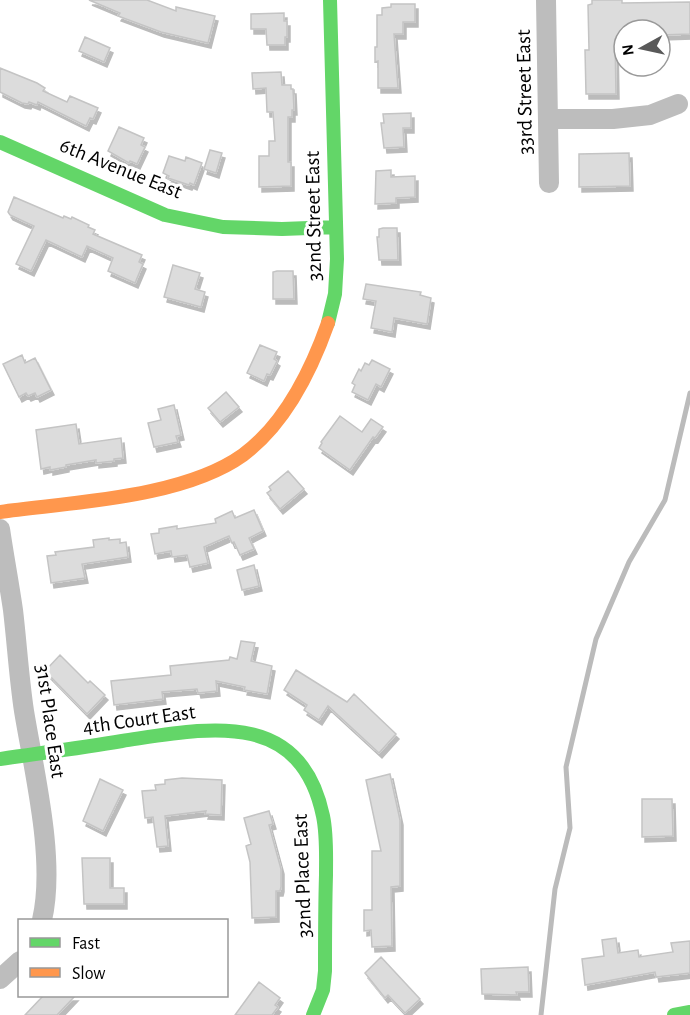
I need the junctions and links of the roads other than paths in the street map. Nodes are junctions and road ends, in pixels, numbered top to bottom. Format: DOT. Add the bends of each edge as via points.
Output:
graph roads {
  1 [pos="330,0"];
  2 [pos="546,0"];
  3 [pos="678,104"];
  4 [pos="549,119"];
  5 [pos="0,142"];
  6 [pos="549,183"];
  7 [pos="336,227"];
  8 [pos="0,512"];
  9 [pos="0,528"];
  10 [pos="282,745"];
  11 [pos="31,755"];
  12 [pos="0,759"];
  13 [pos="42,919"];
  14 [pos="18,963"];
  15 [pos="0,979"];
  16 [pos="690,1012"];
  17 [pos="313,1015"];
  18 [pos="674,1015"];
  1 -- 7 [label="street, 32nd Street East"];
  2 -- 4 [label="street, 33rd Street East"];
  3 -- 4 [label="street" via="650,115"];
  4 -- 6 [label="street, 33rd Street East"];
  5 -- 7 [label="street, 6th Avenue East" via="165,215 223,227"];
  7 -- 8 [label="street, 32nd Street East" via="337,258 329,318 307,373 287,408 262,438 231,464 195,480"];
  9 -- 11 [label="street, 31st Place East"];
  10 -- 11 [label="street, 4th Court East" via="264,736 225,729"];
  10 -- 17 [label="street, 32nd Place East" via="309,776 324,813 325,971 323,990"];
  11 -- 12 [label="street, 4th Court East"];
  11 -- 13 [label="street, 31st Place East" via="46,862"];
  14 -- 15 [label="street"];
  16 -- 18 [label="street"];
}
